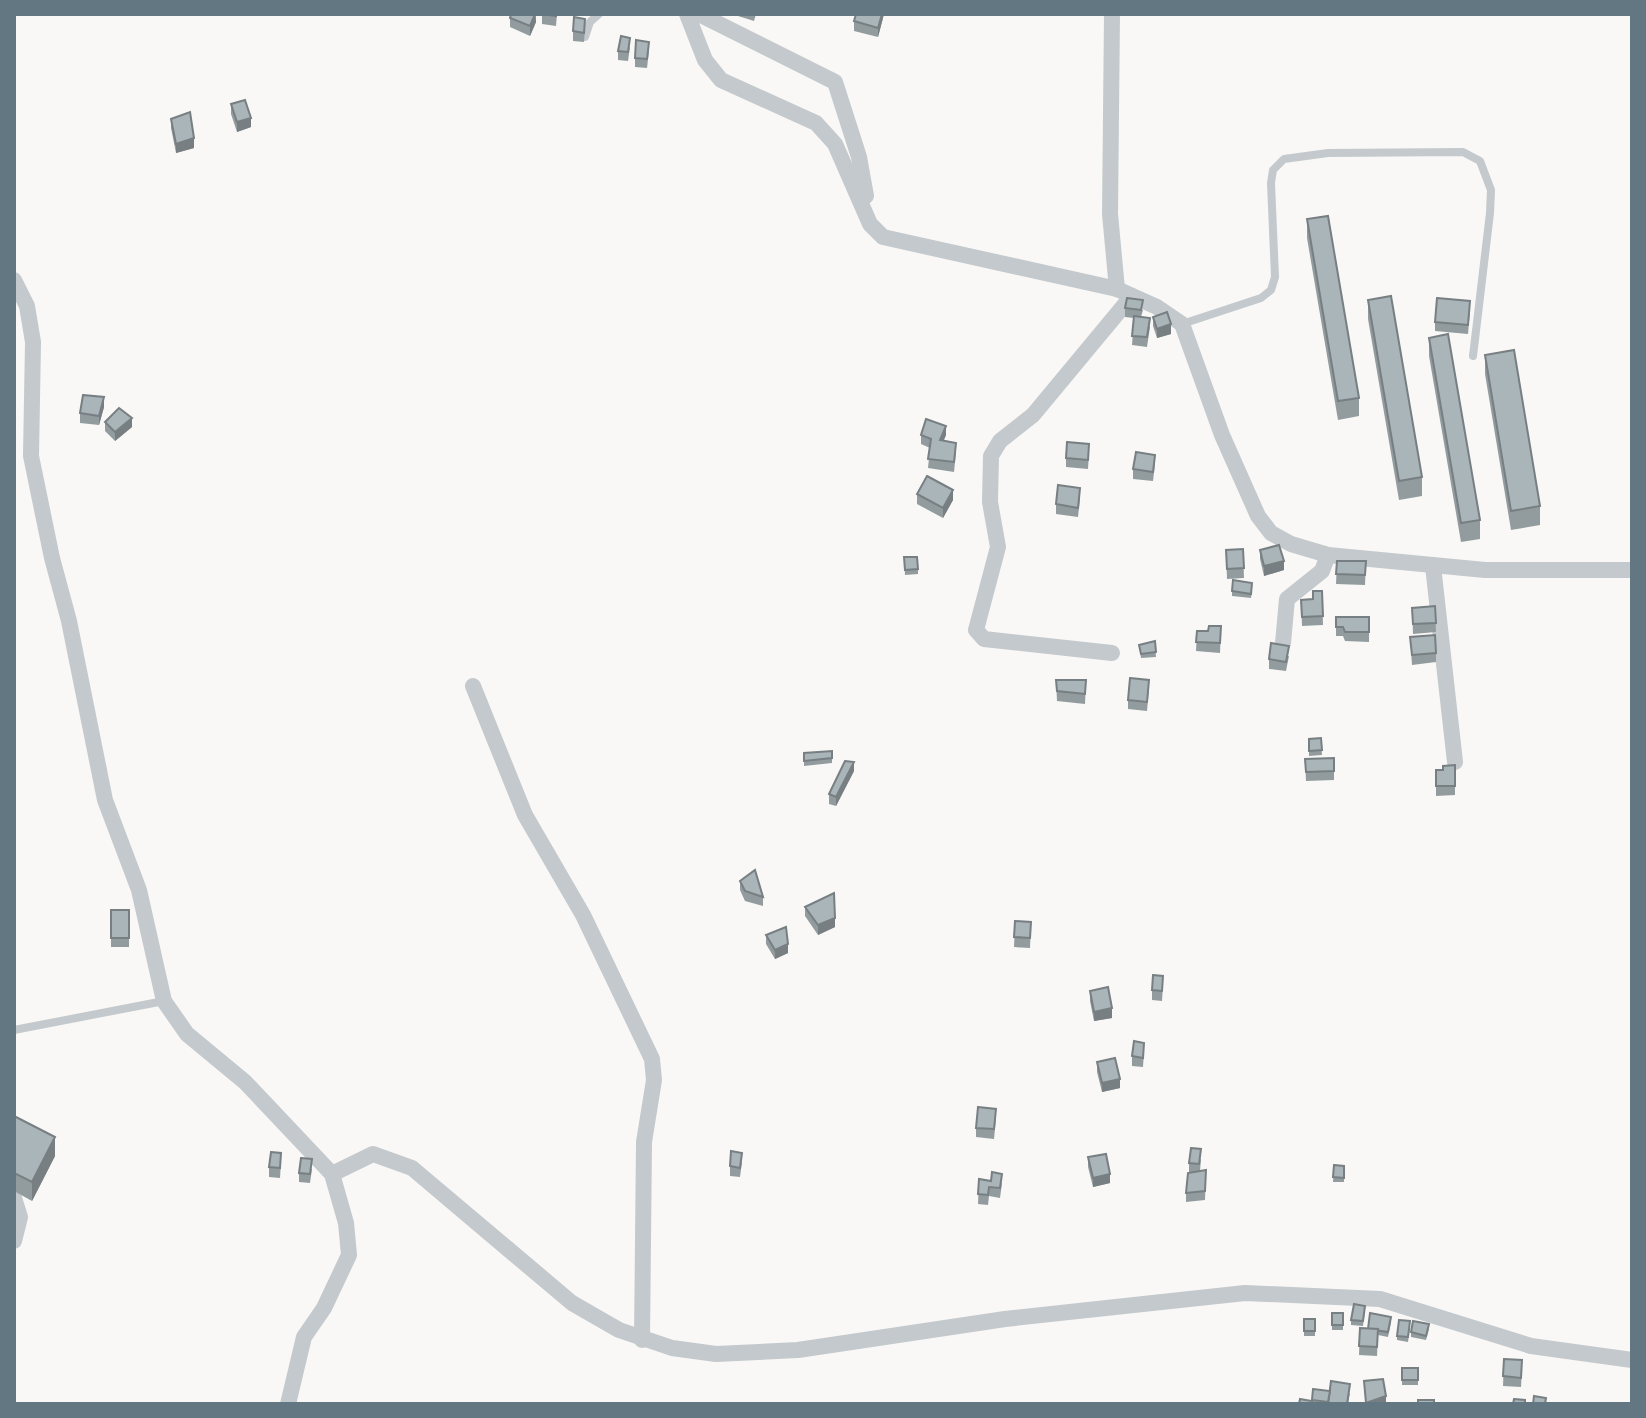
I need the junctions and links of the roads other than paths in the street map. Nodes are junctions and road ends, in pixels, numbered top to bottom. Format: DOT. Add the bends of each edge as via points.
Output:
graph roads {
  1 [pos="599,14"];
  2 [pos="687,14"];
  3 [pos="699,14"];
  4 [pos="1112,14"];
  5 [pos="585,37"];
  6 [pos="870,224"];
  7 [pos="14,280"];
  8 [pos="1124,293"];
  9 [pos="1182,324"];
  10 [pos="1473,356"];
  11 [pos="1328,555"];
  12 [pos="1433,566"];
  13 [pos="1632,570"];
  14 [pos="1283,643"];
  15 [pos="1112,653"];
  16 [pos="473,686"];
  17 [pos="1455,762"];
  18 [pos="164,1001"];
  19 [pos="14,1030"];
  20 [pos="332,1174"];
  21 [pos="14,1198"];
  22 [pos="14,1241"];
  23 [pos="642,1340"];
  24 [pos="1632,1360"];
  25 [pos="288,1404"];
  1 -- 5 [label="lane"];
  2 -- 6 [label="street" via="705,60 721,80 816,123 835,144"];
  3 -- 6 [label="street" via="835,82 859,157"];
  4 -- 8 [label="street" via="1110,214"];
  6 -- 8 [label="street" via="891,241"];
  7 -- 18 [label="street" via="27,306 33,342 31,456 52,558 105,800 139,890"];
  8 -- 9 [label="street"];
  8 -- 15 [label="street" via="1033,415 1000,441 991,456 990,502 998,547 976,630 984,639"];
  9 -- 10 [label="lane" via="1271,290 1271,183 1273,170 1284,159 1328,153 1463,152 1480,161 1491,190"];
  9 -- 11 [label="street" via="1258,516 1271,533"];
  11 -- 12 [label="street"];
  11 -- 14 [label="street" via="1322,571 1287,599"];
  12 -- 13 [label="street"];
  12 -- 17 [label="street"];
  16 -- 23 [label="street" via="525,815 583,915 652,1059 654,1080 644,1142"];
  18 -- 19 [label="lane"];
  18 -- 20 [label="street" via="187,1034 245,1082"];
  20 -- 23 [label="street" via="373,1154 412,1168 572,1303"];
  20 -- 25 [label="street" via="349,1255 304,1337"];
  21 -- 22 [label="street" via="20,1217"];
  23 -- 24 [label="street" via="716,1354 798,1350 1005,1319 1245,1293 1380,1299 1531,1346"];
}
